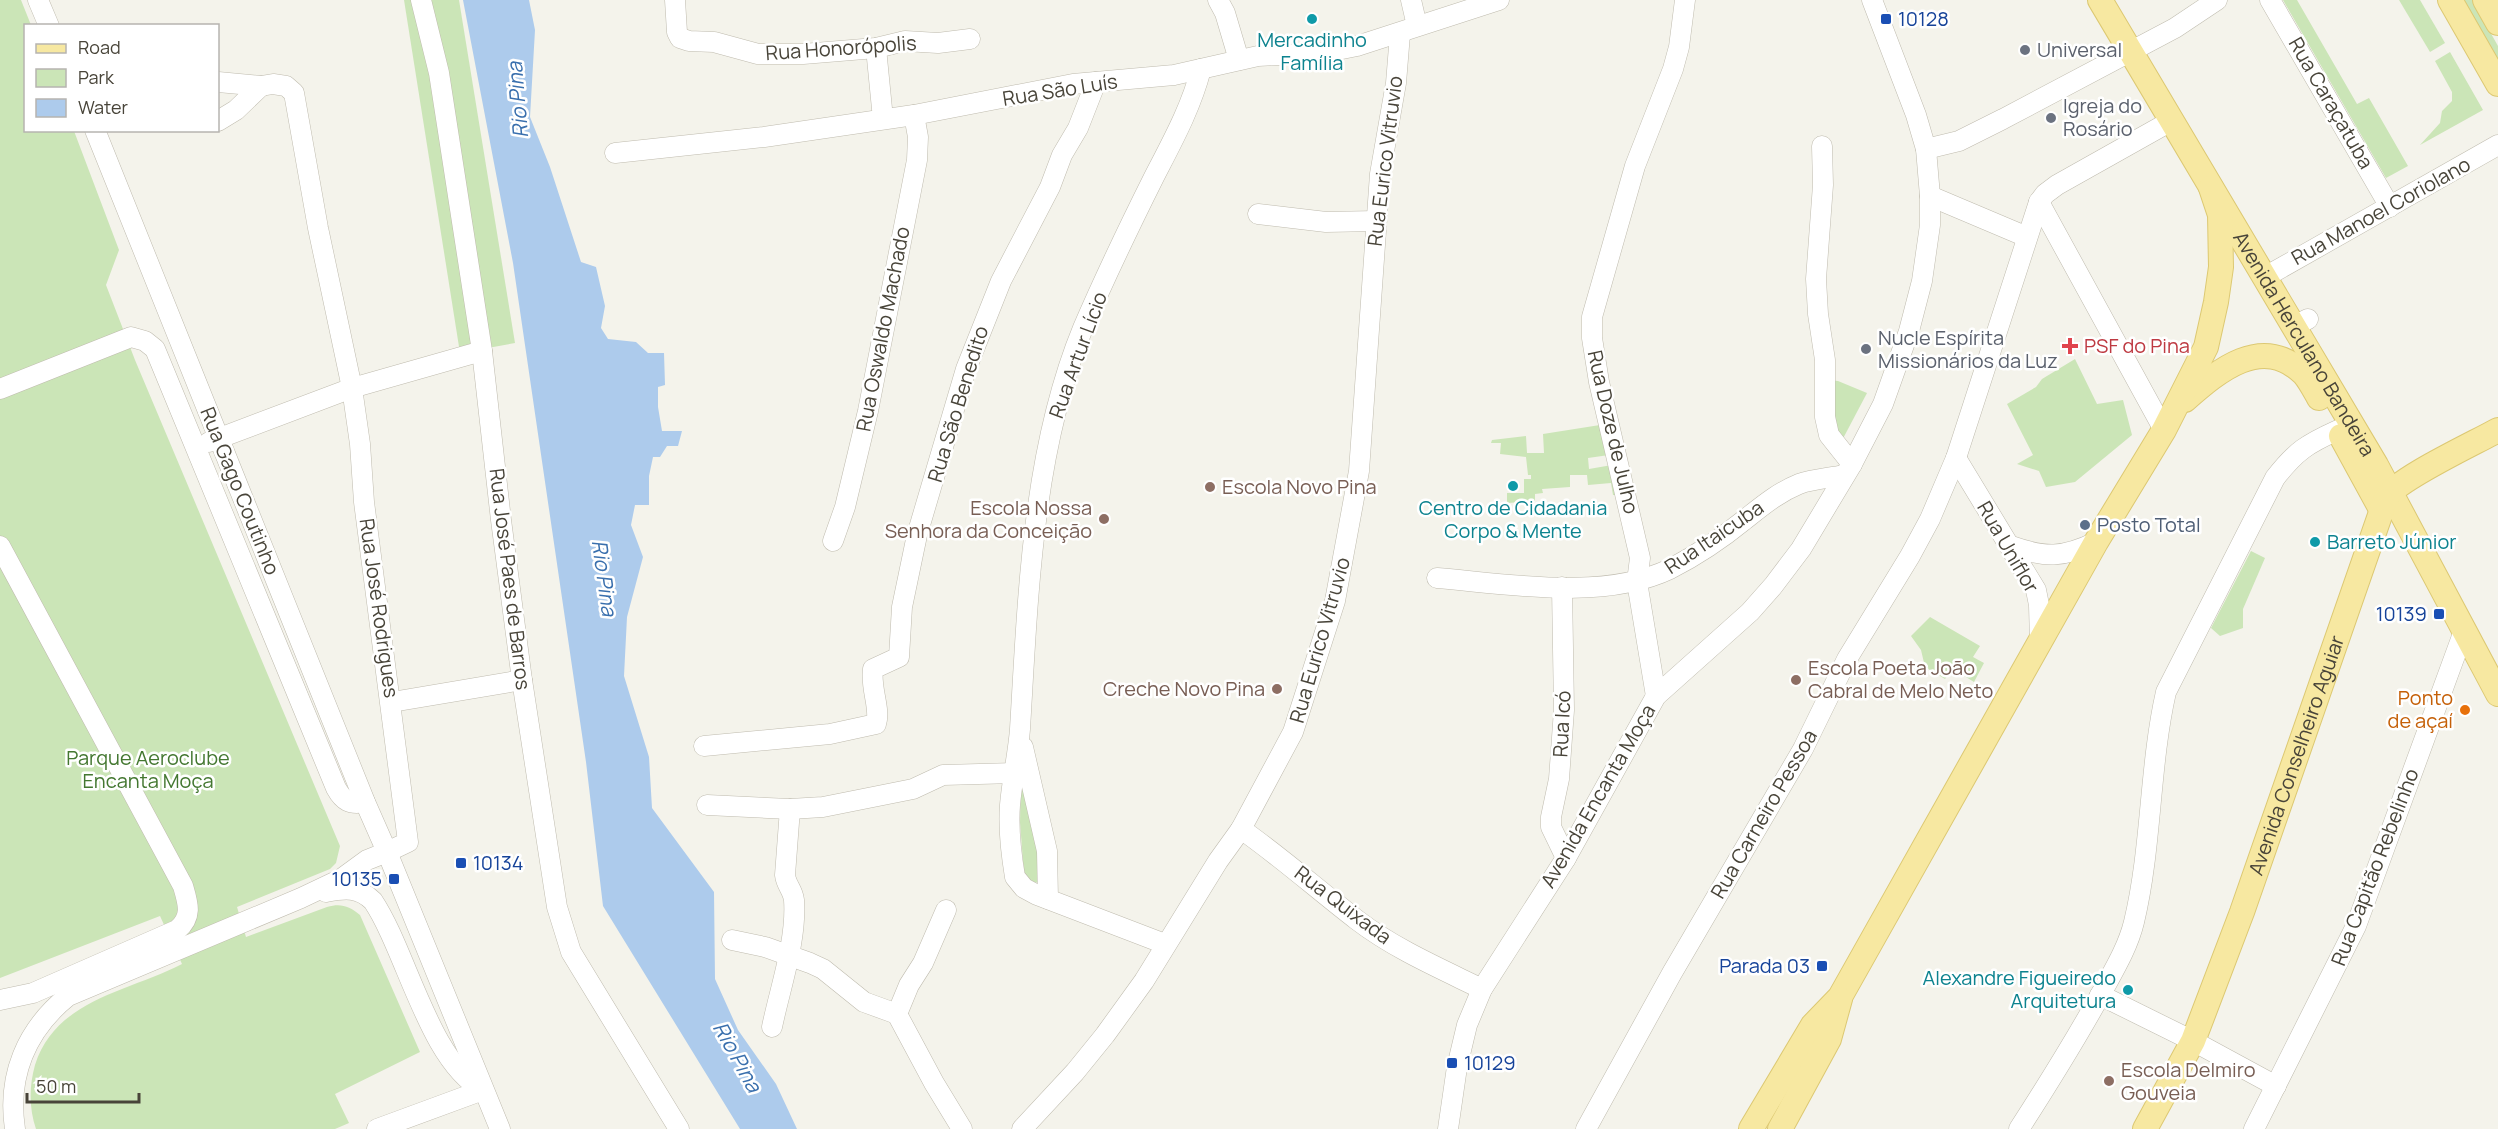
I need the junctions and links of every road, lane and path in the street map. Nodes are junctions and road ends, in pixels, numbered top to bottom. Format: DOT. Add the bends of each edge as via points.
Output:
graph roads {
  1 [pos="421,0"];
  2 [pos="675,0"];
  3 [pos="1218,0"];
  4 [pos="1411,0"];
  5 [pos="1499,0"];
  6 [pos="1685,0"];
  7 [pos="1872,0"];
  8 [pos="2100,0"];
  9 [pos="2217,0"];
  10 [pos="2270,0"];
  11 [pos="2450,0"];
  12 [pos="2485,0"];
  13 [pos="2498,23"];
  14 [pos="1408,30"];
  15 [pos="970,39"];
  16 [pos="876,48"];
  17 [pos="2129,50"];
  18 [pos="1239,60"];
  19 [pos="1201,69"];
  20 [pos="219,82"];
  21 [pos="1096,82"];
  22 [pos="2498,84"];
  23 [pos="261,86"];
  24 [pos="914,115"];
  25 [pos="883,119"];
  26 [pos="219,120"];
  27 [pos="2171,121"];
  28 [pos="96,132"];
  29 [pos="2498,145"];
  30 [pos="1822,146"];
  31 [pos="1926,149"];
  32 [pos="615,153"];
  33 [pos="2211,188"];
  34 [pos="1930,196"];
  35 [pos="2039,202"];
  36 [pos="2391,207"];
  37 [pos="1258,214"];
  38 [pos="1376,222"];
  39 [pos="2026,237"];
  40 [pos="2265,277"];
  41 [pos="482,351"];
  42 [pos="352,388"];
  43 [pos="0,389"];
  44 [pos="2170,419"];
  45 [pos="2338,430"];
  46 [pos="2498,430"];
  47 [pos="219,437"];
  48 [pos="197,448"];
  49 [pos="1956,458"];
  50 [pos="1848,470"];
  51 [pos="2386,501"];
  52 [pos="833,542"];
  53 [pos="2096,542"];
  54 [pos="0,546"];
  55 [pos="2011,546"];
  56 [pos="1437,578"];
  57 [pos="1638,582"];
  58 [pos="1562,587"];
  59 [pos="2464,631"];
  60 [pos="2040,642"];
  61 [pos="522,680"];
  62 [pos="2498,694"];
  63 [pos="1656,696"];
  64 [pos="392,702"];
  65 [pos="1020,733"];
  66 [pos="704,746"];
  67 [pos="1014,782"];
  68 [pos="1033,790"];
  69 [pos="365,802"];
  70 [pos="707,805"];
  71 [pos="790,809"];
  72 [pos="1241,829"];
  73 [pos="387,852"];
  74 [pos="1566,858"];
  75 [pos="301,898"];
  76 [pos="1048,899"];
  77 [pos="946,910"];
  78 [pos="732,940"];
  79 [pos="1165,944"];
  80 [pos="788,954"];
  81 [pos="1482,989"];
  82 [pos="2100,995"];
  83 [pos="1840,997"];
  84 [pos="0,1000"];
  85 [pos="897,1014"];
  86 [pos="772,1027"];
  87 [pos="2193,1041"];
  88 [pos="2276,1086"];
  89 [pos="483,1090"];
  90 [pos="15,1129"];
  91 [pos="377,1129"];
  92 [pos="500,1129"];
  93 [pos="679,1129"];
  94 [pos="962,1129"];
  95 [pos="1022,1129"];
  96 [pos="1448,1129"];
  97 [pos="1586,1129"];
  98 [pos="1751,1129"];
  99 [pos="1780,1129"];
  100 [pos="2019,1129"];
  101 [pos="2145,1129"];
  102 [pos="2254,1129"];
  1 -- 41 [label="street, Rua José Paes de Barros" via="439,73"];
  2 -- 16 [label="street, Rua Honorópolis" via="679,36 689,41 714,42 758,54"];
  3 -- 18 [label="street" via="1226,13"];
  4 -- 14 [label="street, Rua Eurico Vitruvio"];
  5 -- 14 [label="street, Rua São Luís"];
  6 -- 57 [label="street, Rua Doze de Julho" via="1673,69 1635,166 1592,317 1599,382 1640,558"];
  7 -- 31 [label="street, Avenida Encanta Moça"];
  8 -- 17 [label="main road, Avenida Herculano Bandeira"];
  9 -- 17 [label="street" via="2175,28"];
  10 -- 36 [label="street, Rua Caraçatuba"];
  11 -- 22 [label="main road"];
  12 -- 13 [label="main road"];
  14 -- 18 [label="street, Rua São Luís" via="1322,53"];
  14 -- 38 [label="street, Rua Eurico Vitruvio" via="1380,174"];
  15 -- 16 [label="street, Rua Honorópolis" via="906,41"];
  16 -- 25 [label="street"];
  17 -- 27 [label="main road, Avenida Herculano Bandeira"];
  17 -- 31 [label="street" via="1959,141"];
  18 -- 19 [label="street, Rua São Luís"];
  19 -- 21 [label="street, Rua São Luís"];
  19 -- 65 [label="street, Rua Artur Lício" via="1188,110 1083,329 1052,424 1026,625"];
  20 -- 23 [label="street, Rua José Rodrigues"];
  21 -- 24 [label="street, Rua São Luís"];
  21 -- 66 [label="street, Rua São Benedito" via="1050,187 1000,281 970,358 917,535 902,608 899,657 873,669 871,681 878,721 872,726 830,734"];
  23 -- 26 [label="street"];
  23 -- 42 [label="street, Rua José Rodrigues" via="286,86 294,93"];
  24 -- 25 [label="street, Rua São Luís"];
  24 -- 52 [label="street, Rua Oswaldo Machado" via="918,137 916,160 868,411"];
  25 -- 32 [label="street, Rua São Luís"];
  27 -- 33 [label="main road, Avenida Herculano Bandeira"];
  27 -- 35 [label="street, Rua Carneiro Pessoa" via="2057,185"];
  28 -- 47 [label="street, Rua Gago Coutinho"];
  29 -- 36 [label="street, Rua Manoel Coriolano"];
  30 -- 50 [label="street" via="1816,279 1825,360 1825,417 1829,435"];
  31 -- 34 [label="street, Avenida Encanta Moça"];
  33 -- 40 [label="main road, Avenida Herculano Bandeira"];
  33 -- 44 [label="main road" via="2220,215 2217,302 2206,347"];
  34 -- 39 [label="street"];
  34 -- 50 [label="street, Avenida Encanta Moça" via="1926,255 1909,331 1883,404"];
  35 -- 39 [label="street, Rua Carneiro Pessoa"];
  35 -- 44 [label="street"];
  36 -- 40 [label="street, Rua Manoel Coriolano"];
  37 -- 38 [label="street" via="1326,222"];
  38 -- 72 [label="street, Rua Eurico Vitruvio" via="1359,471 1338,591 1293,732"];
  39 -- 49 [label="street, Rua Carneiro Pessoa"];
  40 -- 51 [label="main road, Avenida Herculano Bandeira" via="2301,323"];
  41 -- 42 [label="street"];
  41 -- 61 [label="street, Rua José Paes de Barros"];
  42 -- 47 [label="street"];
  42 -- 64 [label="street, Rua José Rodrigues"];
  43 -- 48 [label="street" via="132,337 139,338 159,354"];
  44 -- 45 [label="main road, Avenida Herculano Bandeira" via="2213,375 2234,362 2253,356 2272,357 2305,375"];
  44 -- 53 [label="main road"];
  45 -- 51 [label="main road, Avenida Herculano Bandeira"];
  45 -- 82 [label="street" via="2293,455 2276,478 2166,692 2158,726 2133,923"];
  46 -- 51 [label="main road"];
  47 -- 48 [label="street"];
  47 -- 69 [label="street, Rua Gago Coutinho"];
  48 -- 69 [label="street" via="336,788 354,805"];
  49 -- 55 [label="street, Rua Uniflor"];
  49 -- 97 [label="street, Rua Carneiro Pessoa" via="1910,556 1847,659 1803,749"];
  50 -- 57 [label="street, Rua Itaicuba" via="1782,492 1687,559"];
  50 -- 63 [label="street, Avenida Encanta Moça" via="1801,549 1750,612"];
  51 -- 59 [label="main road, Avenida Herculano Bandeira"];
  51 -- 87 [label="main road, Avenida Conselheiro Aguiar"];
  53 -- 55 [label="street" via="2058,556 2034,554"];
  53 -- 60 [label="main road"];
  54 -- 84 [label="street" via="183,886 189,910 177,930 33,993"];
  55 -- 60 [label="street, Rua Uniflor" via="2038,598"];
  56 -- 58 [label="street, Rua Itaicuba"];
  57 -- 58 [label="street, Rua Itaicuba"];
  57 -- 63 [label="street, Rua Doze de Julho"];
  58 -- 74 [label="street, Rua Icó" via="1564,710 1551,827"];
  59 -- 62 [label="main road, Avenida Herculano Bandeira"];
  59 -- 88 [label="street, Rua Capitão Rebelinho" via="2356,926"];
  60 -- 83 [label="main road"];
  61 -- 64 [label="street"];
  61 -- 93 [label="street, Rua José Paes de Barros" via="562,926 572,952"];
  63 -- 74 [label="street, Avenida Encanta Moça"];
  64 -- 73 [label="street, Rua José Rodrigues" via="408,842"];
  65 -- 67 [label="street, Rua Artur Lício"];
  65 -- 68 [label="street, Rua Artur Lício"];
  67 -- 68 [label="street"];
  67 -- 71 [label="street" via="943,776 923,787 894,794"];
  67 -- 76 [label="street, Rua Artur Lício" via="1010,837 1015,877 1024,888"];
  68 -- 76 [label="street, Rua Artur Lício" via="1047,851"];
  69 -- 73 [label="street, Rua Gago Coutinho"];
  70 -- 71 [label="street"];
  71 -- 80 [label="street" via="784,874 793,892 794,914"];
  72 -- 79 [label="street, Rua Eurico Vitruvio"];
  72 -- 81 [label="street, Rua Quixada" via="1388,941"];
  73 -- 75 [label="street"];
  73 -- 89 [label="street"];
  74 -- 81 [label="street, Avenida Encanta Moça"];
  75 -- 89 [label="street" via="347,888 362,891 373,901 443,1050 469,1082"];
  75 -- 90 [label="street" via="68,996 35,1029 21,1057 14,1086"];
  76 -- 79 [label="street, Rua Artur Lício"];
  77 -- 85 [label="street"];
  78 -- 80 [label="street"];
  79 -- 95 [label="street, Rua Eurico Vitruvio" via="1105,1035"];
  80 -- 85 [label="street" via="823,969 864,1002"];
  80 -- 86 [label="street"];
  81 -- 96 [label="street, Avenida Encanta Moça" via="1467,1024"];
  82 -- 87 [label="street"];
  82 -- 100 [label="street"];
  83 -- 98 [label="main road" via="1813,1025"];
  83 -- 99 [label="main road" via="1829,1039"];
  85 -- 94 [label="street"];
  87 -- 88 [label="street"];
  87 -- 101 [label="main road, Avenida Conselheiro Aguiar"];
  88 -- 102 [label="street, Rua Capitão Rebelinho"];
  89 -- 91 [label="street"];
  89 -- 92 [label="street"];
}
